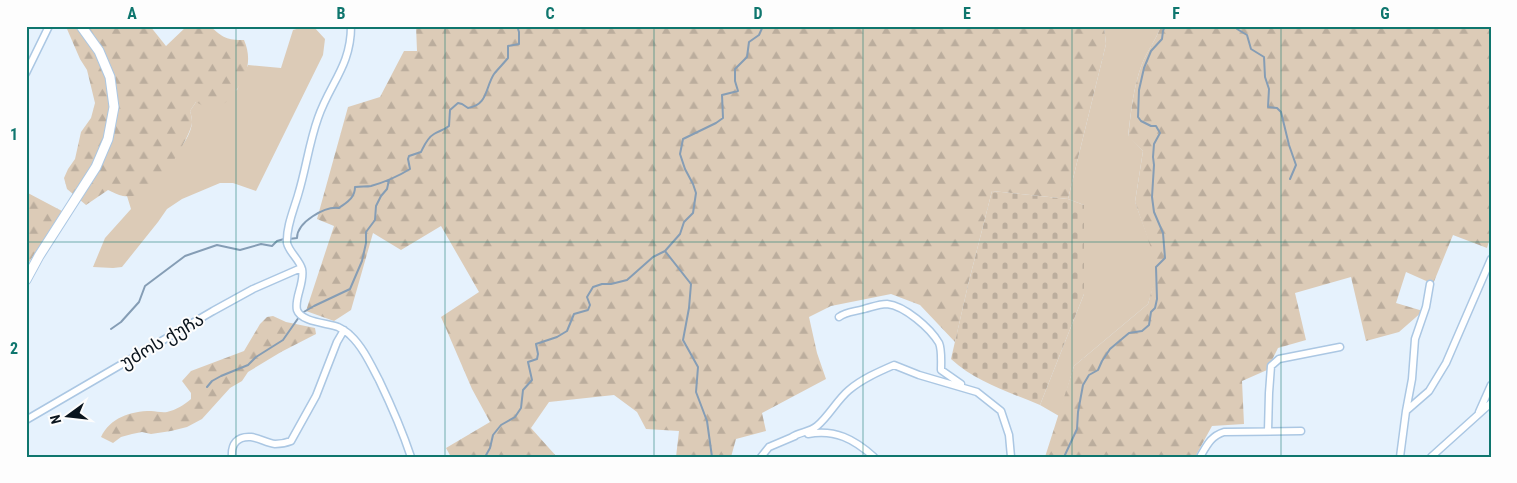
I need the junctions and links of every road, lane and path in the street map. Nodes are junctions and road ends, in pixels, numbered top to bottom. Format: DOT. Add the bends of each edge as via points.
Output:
graph roads {
  1 [pos="49,26"];
  2 [pos="81,26"];
  3 [pos="351,26"];
  4 [pos="26,73"];
  5 [pos="1491,259"];
  6 [pos="302,268"];
  7 [pos="26,280"];
  8 [pos="1430,284"];
  9 [pos="839,317"];
  10 [pos="344,330"];
  11 [pos="1340,347"];
  12 [pos="1491,385"];
  13 [pos="964,387"];
  14 [pos="1491,403"];
  15 [pos="1406,411"];
  16 [pos="1477,415"];
  17 [pos="26,420"];
  18 [pos="1268,431"];
  19 [pos="1301,431"];
  20 [pos="792,437"];
  21 [pos="1440,449"];
  22 [pos="232,457"];
  23 [pos="410,457"];
  24 [pos="761,457"];
  25 [pos="874,457"];
  26 [pos="1011,457"];
  27 [pos="1200,457"];
  28 [pos="1400,457"];
  29 [pos="1432,457"];
  30 [pos="1440,457"];
  1 -- 4 [label="street"];
  2 -- 7 [label="main road" via="99,51 110,77 114,107 108,139 96,167"];
  3 -- 6 [label="street" via="348,55 319,115 288,230 288,246"];
  5 -- 15 [label="street" via="1446,363 1429,391"];
  6 -- 10 [label="street" via="297,310 306,319"];
  6 -- 17 [label="street, უძოს ქუჩა" via="221,307"];
  8 -- 15 [label="street" via="1415,339"];
  9 -- 13 [label="street" via="846,312 888,304 908,312 940,345 942,370"];
  10 -- 22 [label="street" via="316,396 291,441 273,444 252,437 244,438 234,444"];
  10 -- 23 [label="street" via="357,342 375,372 394,410"];
  11 -- 18 [label="street" via="1279,358 1271,366"];
  12 -- 16 [label="street"];
  13 -- 20 [label="street" via="919,376 894,365 849,390 817,426"];
  13 -- 26 [label="street" via="977,392 1001,411 1009,435"];
  14 -- 16 [label="street"];
  15 -- 28 [label="street"];
  16 -- 21 [label="street"];
  18 -- 19 [label="street"];
  18 -- 27 [label="street" via="1217,434"];
  20 -- 24 [label="street" via="769,447"];
  20 -- 25 [label="street" via="823,431 836,434 856,443"];
  21 -- 29 [label="street"];
  21 -- 30 [label="street"];
}
